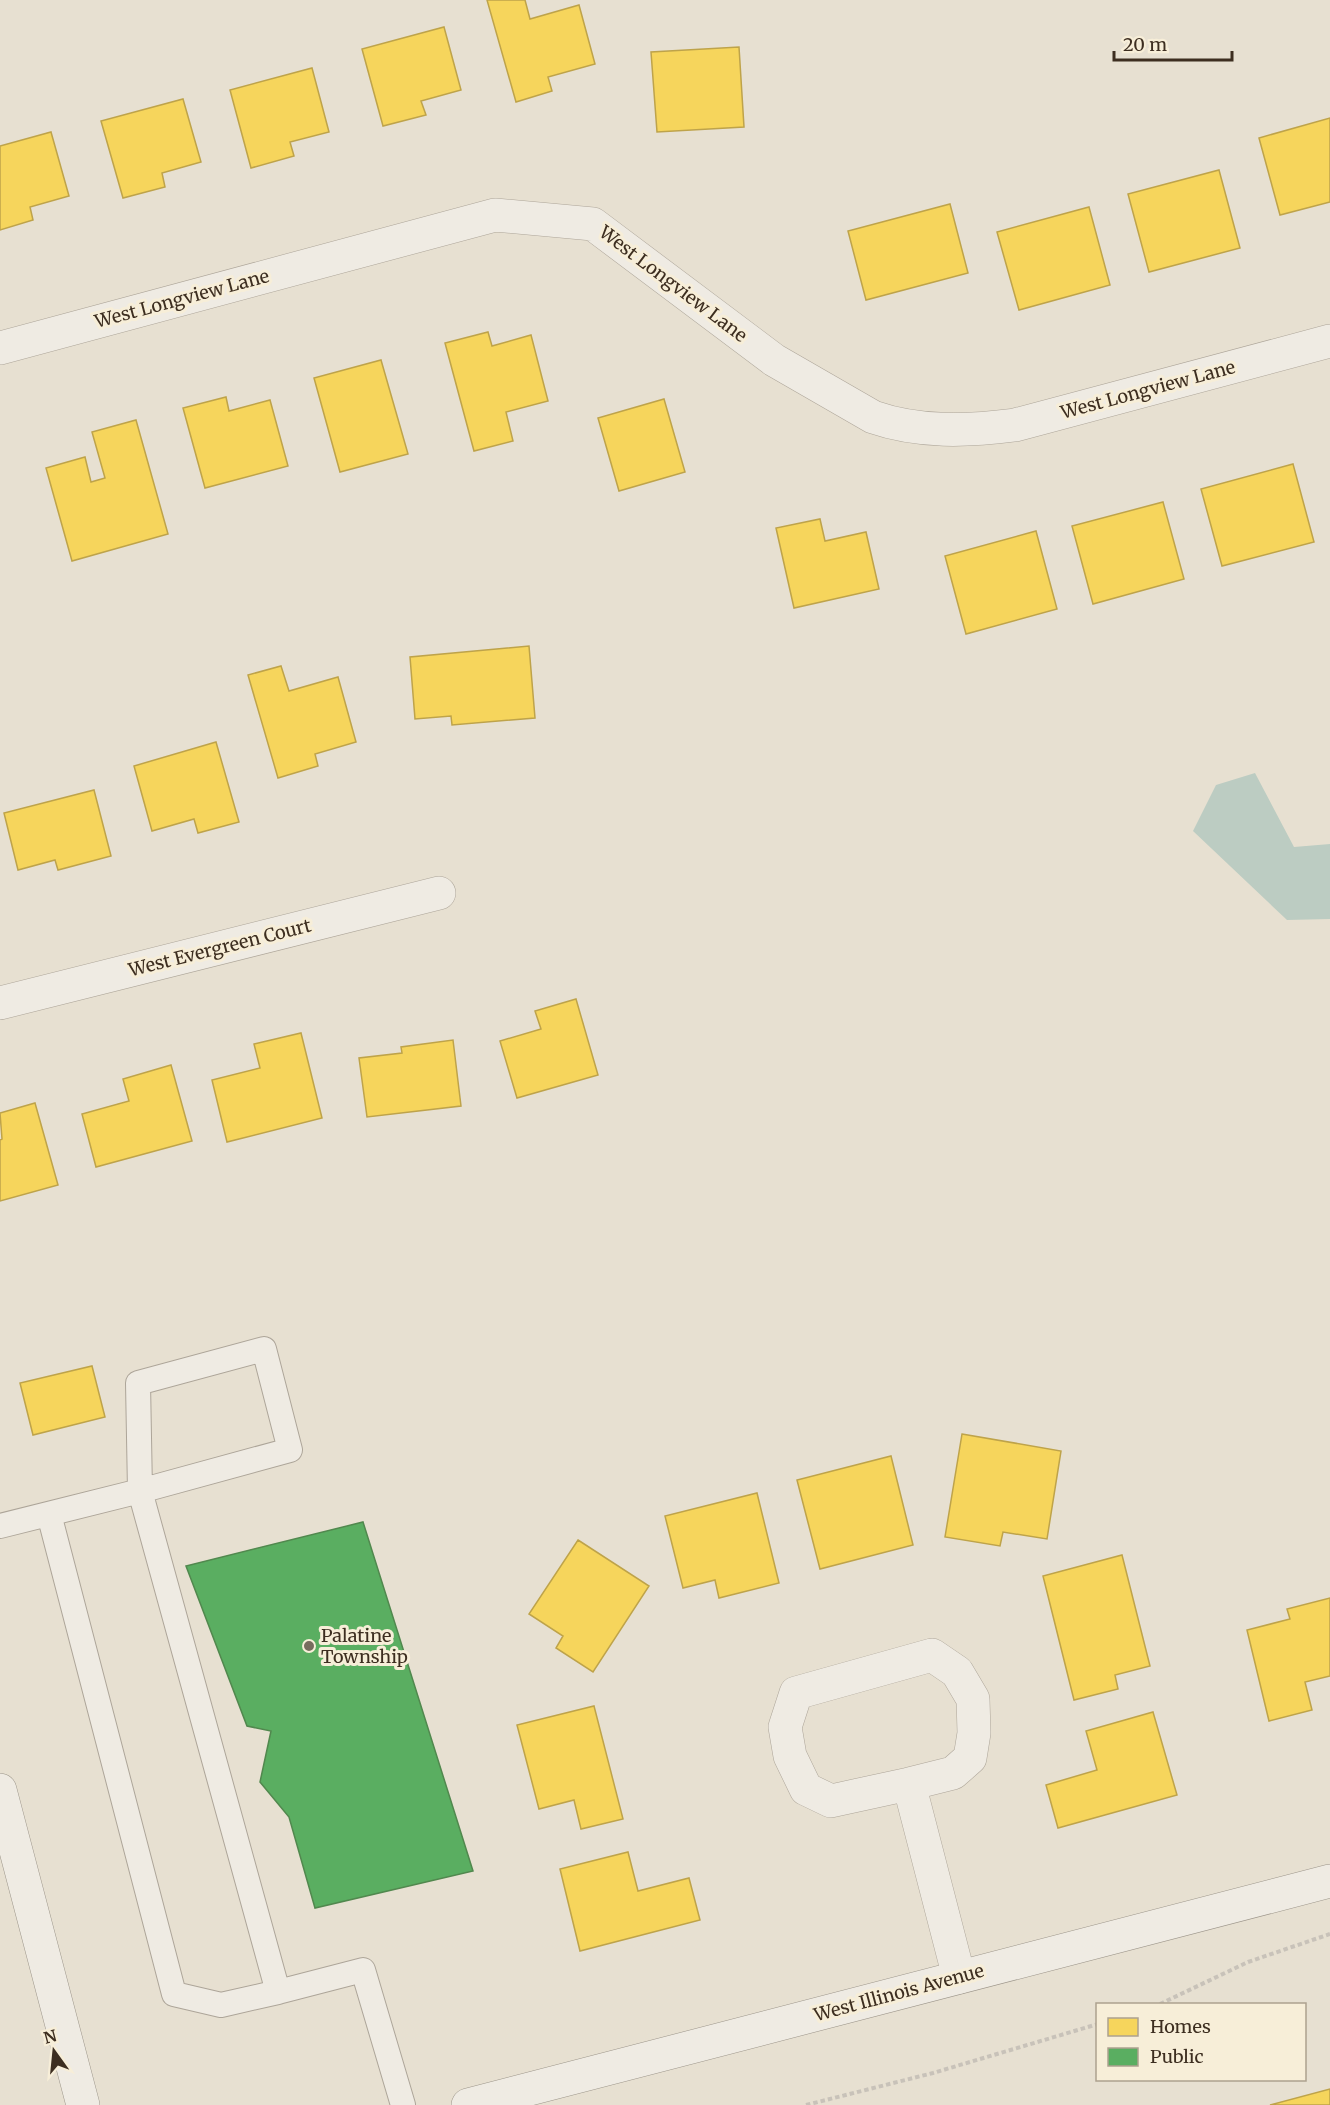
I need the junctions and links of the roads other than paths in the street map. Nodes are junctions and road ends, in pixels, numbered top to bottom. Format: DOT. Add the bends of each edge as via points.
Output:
graph roads {
  1 [pos="1330,341"];
  2 [pos="0,348"];
  3 [pos="439,893"];
  4 [pos="0,1003"];
  5 [pos="140,1491"];
  6 [pos="49,1514"];
  7 [pos="0,1526"];
  8 [pos="909,1785"];
  9 [pos="0,1790"];
  10 [pos="1330,1881"];
  11 [pos="959,1977"];
  12 [pos="278,1992"];
  13 [pos="83,2105"];
  14 [pos="403,2105"];
  15 [pos="468,2105"];
  1 -- 2 [label="street, West Longview Lane" via="1015,425 977,430 927,429 873,417 774,360 593,224 495,214"];
  3 -- 4 [label="street, West Evergreen Court"];
  5 -- 5 [label="lane" via="290,1450 264,1349 138,1383"];
  5 -- 6 [label="lane"];
  5 -- 12 [label="lane"];
  6 -- 7 [label="lane"];
  6 -- 12 [label="lane" via="174,1994 221,2005"];
  8 -- 8 [label="street" via="953,1773 970,1758 973,1699 957,1672 932,1655 796,1693 785,1727 790,1755 806,1789 831,1801"];
  8 -- 11 [label="street"];
  9 -- 13 [label="street"];
  10 -- 11 [label="street, West Illinois Avenue"];
  11 -- 15 [label="street, West Illinois Avenue"];
  12 -- 14 [label="lane" via="363,1970"];
}
